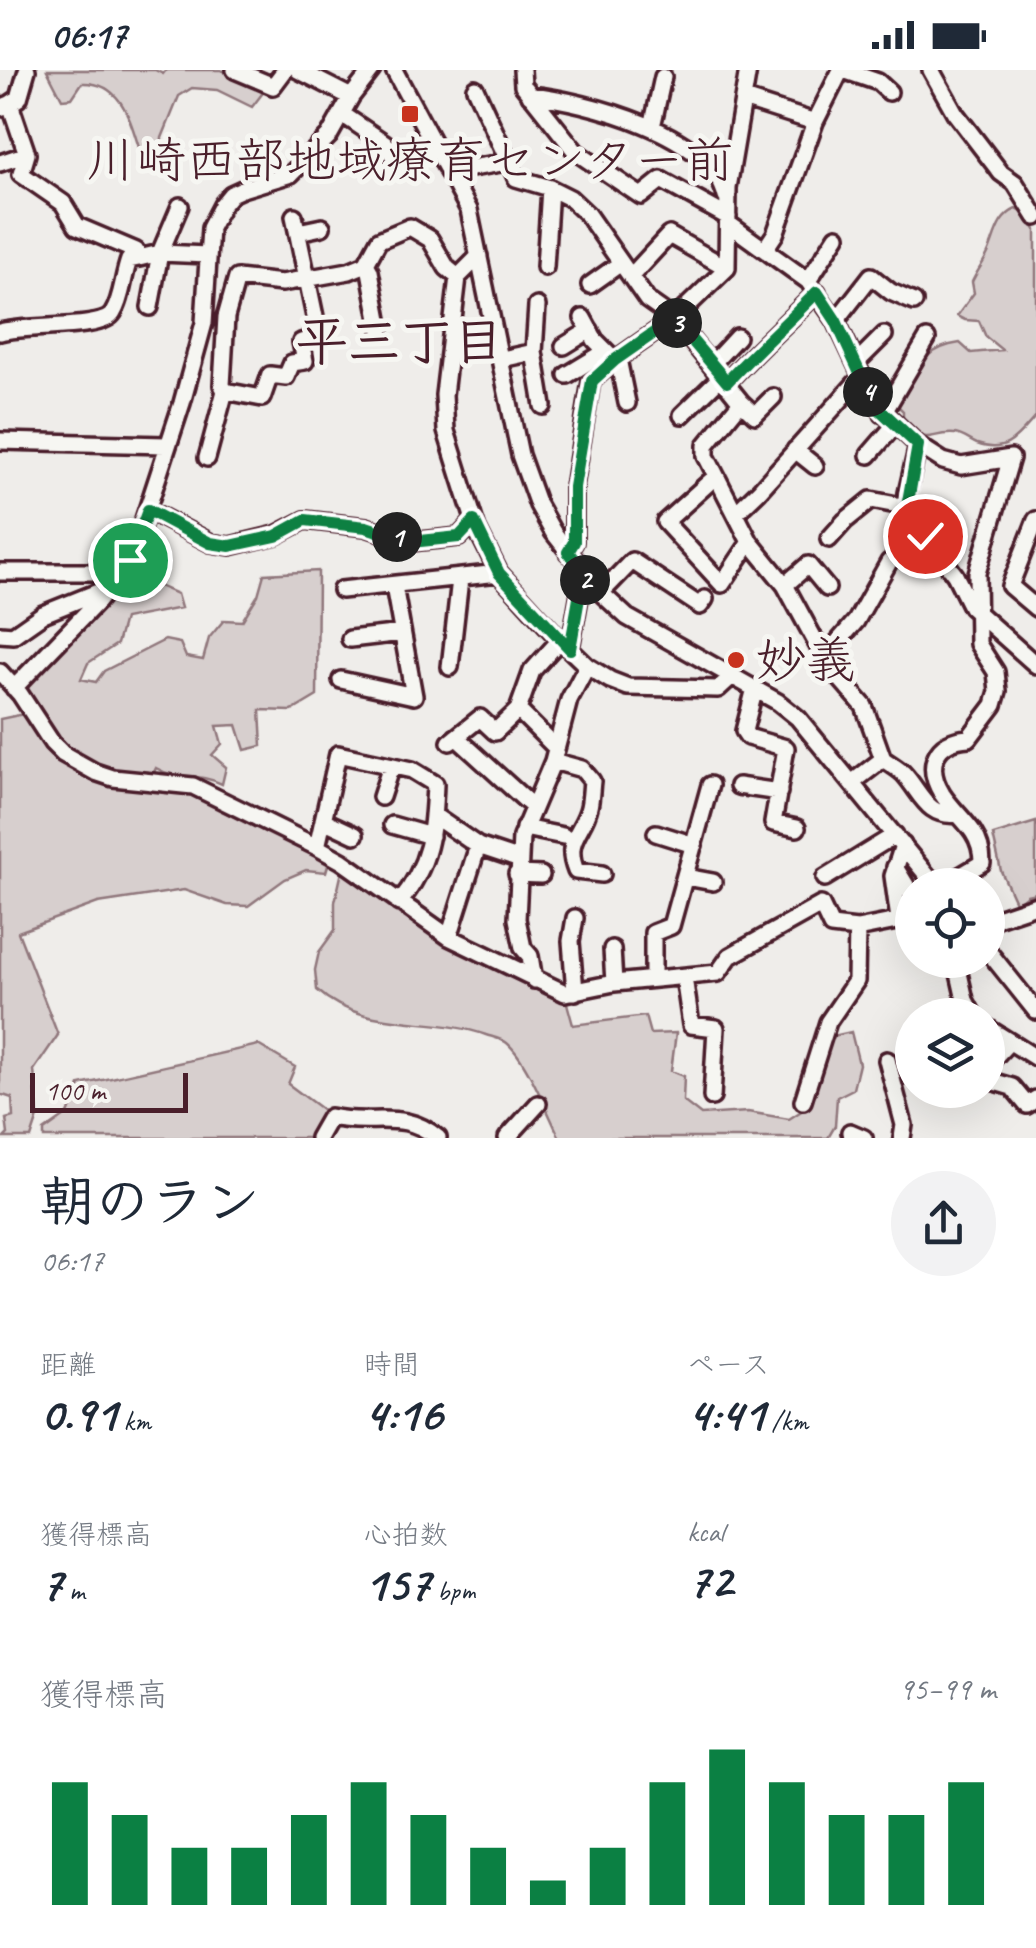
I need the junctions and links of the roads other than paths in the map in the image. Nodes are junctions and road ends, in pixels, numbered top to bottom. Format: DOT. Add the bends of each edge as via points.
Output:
graph roads {
  1 [pos="27,70"];
  2 [pos="235,70"];
  3 [pos="285,70"];
  4 [pos="298,70"];
  5 [pos="372,70"];
  6 [pos="394,70"];
  7 [pos="522,70"];
  8 [pos="748,70"];
  9 [pos="932,70"];
  10 [pos="840,72"];
  11 [pos="663,76"];
  12 [pos="475,88"];
  13 [pos="889,92"];
  14 [pos="530,95"];
  15 [pos="351,97"];
  16 [pos="743,99"];
  17 [pos="5,106"];
  18 [pos="342,114"];
  19 [pos="814,122"];
  20 [pos="652,127"];
  21 [pos="436,148"];
  22 [pos="27,154"];
  23 [pos="507,162"];
  24 [pos="0,163"];
  25 [pos="448,172"];
  26 [pos="550,188"];
  27 [pos="180,206"];
  28 [pos="728,214"];
  29 [pos="1036,217"];
  30 [pos="322,227"];
  31 [pos="836,236"];
  32 [pos="765,249"];
  33 [pos="160,253"];
  34 [pos="208,255"];
  35 [pos="479,256"];
  36 [pos="139,258"];
  37 [pos="263,263"];
  38 [pos="366,264"];
  39 [pos="545,266"];
  40 [pos="727,268"];
  41 [pos="626,269"];
  42 [pos="458,277"];
  43 [pos="308,279"];
  44 [pos="206,280"];
  45 [pos="263,281"];
  46 [pos="590,285"];
  47 [pos="812,287"];
  48 [pos="914,302"];
  49 [pos="537,306"];
  50 [pos="150,307"];
  51 [pos="226,317"];
  52 [pos="674,319"];
  53 [pos="836,321"];
  54 [pos="382,330"];
  55 [pos="0,332"];
  56 [pos="884,336"];
  57 [pos="738,337"];
  58 [pos="927,339"];
  59 [pos="564,346"];
  60 [pos="534,352"];
  61 [pos="613,357"];
  62 [pos="502,359"];
  63 [pos="858,370"];
  64 [pos="720,374"];
  65 [pos="566,375"];
  66 [pos="225,391"];
  67 [pos="772,396"];
  68 [pos="626,402"];
  69 [pos="741,402"];
  70 [pos="543,406"];
  71 [pos="682,415"];
  72 [pos="888,420"];
  73 [pos="0,441"];
  74 [pos="166,445"];
  75 [pos="918,445"];
  76 [pos="795,450"];
  77 [pos="870,456"];
  78 [pos="207,458"];
  79 [pos="815,466"];
  80 [pos="714,478"];
  81 [pos="842,502"];
  82 [pos="907,507"];
  83 [pos="148,510"];
  84 [pos="856,512"];
  85 [pos="736,513"];
  86 [pos="1036,520"];
  87 [pos="474,521"];
  88 [pos="830,539"];
  89 [pos="750,542"];
  90 [pos="568,552"];
  91 [pos="889,562"];
  92 [pos="0,572"];
  93 [pos="499,573"];
  94 [pos="587,576"];
  95 [pos="460,578"];
  96 [pos="113,583"];
  97 [pos="785,585"];
  98 [pos="394,586"];
  99 [pos="827,588"];
  100 [pos="341,590"];
  101 [pos="601,593"];
  102 [pos="705,600"];
  103 [pos="1036,608"];
  104 [pos="976,612"];
  105 [pos="402,633"];
  106 [pos="0,634"];
  107 [pos="350,639"];
  108 [pos="565,644"];
  109 [pos="824,658"];
  110 [pos="1036,665"];
  111 [pos="587,666"];
  112 [pos="450,667"];
  113 [pos="0,672"];
  114 [pos="731,677"];
  115 [pos="340,680"];
  116 [pos="14,688"];
  117 [pos="755,688"];
  118 [pos="518,710"];
  119 [pos="555,755"];
  120 [pos="882,759"];
  121 [pos="391,766"];
  122 [pos="852,782"];
  123 [pos="710,785"];
  124 [pos="738,786"];
  125 [pos="778,792"];
  126 [pos="381,797"];
  127 [pos="533,807"];
  128 [pos="958,814"];
  129 [pos="433,815"];
  130 [pos="323,820"];
  131 [pos="392,825"];
  132 [pos="524,828"];
  133 [pos="798,828"];
  134 [pos="656,833"];
  135 [pos="355,836"];
  136 [pos="430,836"];
  137 [pos="564,836"];
  138 [pos="899,840"];
  139 [pos="694,844"];
  140 [pos="317,846"];
  141 [pos="478,846"];
  142 [pos="376,862"];
  143 [pos="403,866"];
  144 [pos="517,866"];
  145 [pos="895,866"];
  146 [pos="921,868"];
  147 [pos="973,868"];
  148 [pos="420,874"];
  149 [pos="602,874"];
  150 [pos="542,875"];
  151 [pos="686,876"];
  152 [pos="366,877"];
  153 [pos="825,879"];
  154 [pos="714,882"];
  155 [pos="895,892"];
  156 [pos="400,903"];
  157 [pos="1036,905"];
  158 [pos="1005,915"];
  159 [pos="575,918"];
  160 [pos="895,921"];
  161 [pos="857,929"];
  162 [pos="449,937"];
  163 [pos="495,941"];
  164 [pos="612,948"];
  165 [pos="490,958"];
  166 [pos="1005,972"];
  167 [pos="684,977"];
  168 [pos="653,978"];
  169 [pos="534,980"];
  170 [pos="614,983"];
  171 [pos="576,992"];
  172 [pos="1036,1011"];
  173 [pos="1005,1040"];
  174 [pos="1008,1042"];
  175 [pos="1005,1045"];
  176 [pos="1036,1058"];
  177 [pos="886,1060"];
  178 [pos="1005,1086"];
  179 [pos="712,1097"];
  180 [pos="1036,1099"];
  181 [pos="804,1101"];
  182 [pos="538,1104"];
  183 [pos="318,1138"];
  184 [pos="438,1138"];
  185 [pos="507,1138"];
  186 [pos="902,1138"];
  1 -- 17 [label="street" via="19,98"];
  2 -- 3 [label="street" via="273,86"];
  4 -- 15 [label="street"];
  5 -- 15 [label="street"];
  6 -- 21 [label="street"];
  7 -- 14 [label="street"];
  8 -- 16 [label="street"];
  9 -- 29 [label="street" via="955,113"];
  10 -- 13 [label="street" via="878,82"];
  10 -- 19 [label="street"];
  11 -- 20 [label="street"];
  12 -- 23 [label="street"];
  14 -- 20 [label="street"];
  14 -- 28 [label="street" via="576,152 641,196 660,180"];
  15 -- 18 [label="street"];
  16 -- 19 [label="street"];
  16 -- 28 [label="street"];
  17 -- 22 [label="street"];
  18 -- 21 [label="street" via="385,143 398,164"];
  18 -- 34 [label="street" via="291,174 231,194 210,228"];
  19 -- 32 [label="street"];
  20 -- 28 [label="street" via="709,168 724,188"];
  21 -- 25 [label="street"];
  22 -- 24 [label="street"];
  22 -- 36 [label="street" via="21,174 63,203 77,226 116,240"];
  23 -- 25 [label="street"];
  23 -- 26 [label="street" via="516,178"];
  25 -- 35 [label="street" via="466,202"];
  26 -- 39 [label="street"];
  26 -- 41 [label="street" via="586,214"];
  27 -- 33 [label="street"];
  28 -- 32 [label="street"];
  28 -- 40 [label="street"];
  30 -- 43 [label="street" via="296,224"];
  31 -- 47 [label="street"];
  32 -- 47 [label="street"];
  33 -- 34 [label="street"];
  33 -- 36 [label="street"];
  33 -- 50 [label="street"];
  34 -- 44 [label="street"];
  35 -- 42 [label="street"];
  35 -- 62 [label="street"];
  36 -- 55 [label="street" via="129,260 113,314 103,323"];
  37 -- 45 [label="street"];
  38 -- 42 [label="street" via="378,240 410,227 430,239"];
  38 -- 43 [label="street"];
  38 -- 54 [label="street"];
  40 -- 41 [label="street" via="668,235"];
  40 -- 52 [label="street"];
  41 -- 46 [label="street"];
  41 -- 52 [label="street" via="647,300"];
  42 -- 87 [label="street" via="446,431"];
  43 -- 45 [label="street"];
  43 -- 66 [label="street" via="319,336 300,342 306,361 292,363 286,377 270,375 262,398"];
  44 -- 51 [label="street"];
  44 -- 74 [label="street" via="204,323"];
  45 -- 51 [label="street" via="237,278"];
  47 -- 53 [label="street"];
  47 -- 64 [label="street" via="784,327"];
  48 -- 53 [label="street" via="871,276"];
  49 -- 60 [label="street"];
  51 -- 66 [label="street"];
  52 -- 61 [label="street"];
  52 -- 64 [label="street"];
  53 -- 63 [label="street"];
  56 -- 63 [label="street"];
  57 -- 64 [label="street"];
  58 -- 72 [label="street"];
  59 -- 61 [label="street" via="587,324"];
  60 -- 62 [label="street"];
  60 -- 70 [label="street"];
  61 -- 65 [label="street"];
  61 -- 68 [label="street"];
  61 -- 90 [label="street" via="586,397"];
  62 -- 90 [label="street" via="527,477"];
  63 -- 72 [label="street"];
  63 -- 76 [label="street"];
  64 -- 69 [label="street"];
  64 -- 71 [label="street"];
  66 -- 78 [label="street"];
  67 -- 69 [label="street" via="755,415"];
  69 -- 80 [label="street" via="706,445"];
  72 -- 75 [label="street"];
  72 -- 77 [label="street"];
  73 -- 74 [label="street"];
  74 -- 83 [label="street"];
  75 -- 82 [label="street"];
  75 -- 104 [label="street" via="961,466 1011,458 978,559"];
  76 -- 79 [label="street"];
  76 -- 85 [label="street"];
  80 -- 85 [label="street"];
  80 -- 89 [label="street" via="664,522 722,584"];
  81 -- 84 [label="street"];
  82 -- 84 [label="street" via="871,500"];
  82 -- 104 [label="street"];
  83 -- 87 [label="street" via="210,543 230,546 276,536 305,520 366,527 411,542 459,537"];
  83 -- 96 [label="street" via="130,560"];
  84 -- 88 [label="street"];
  85 -- 89 [label="street"];
  86 -- 103 [label="street" via="1010,586"];
  87 -- 93 [label="street"];
  89 -- 97 [label="street"];
  90 -- 94 [label="street"];
  91 -- 109 [label="street" via="856,621"];
  92 -- 96 [label="street" via="112,572"];
  93 -- 95 [label="street"];
  93 -- 108 [label="street"];
  94 -- 101 [label="street"];
  94 -- 108 [label="street"];
  95 -- 98 [label="street"];
  95 -- 112 [label="street" via="448,621"];
  96 -- 106 [label="street" via="42,614 13,635"];
  96 -- 116 [label="street"];
  97 -- 99 [label="street" via="808,564"];
  97 -- 109 [label="street"];
  98 -- 100 [label="street"];
  98 -- 105 [label="street"];
  101 -- 102 [label="street" via="632,561 700,606"];
  101 -- 114 [label="street" via="627,617"];
  104 -- 110 [label="street"];
  104 -- 128 [label="street" via="978,644 996,672 998,691 968,738 952,739 934,758 939,788"];
  105 -- 107 [label="street"];
  105 -- 115 [label="street" via="414,696"];
  108 -- 111 [label="street"];
  108 -- 118 [label="street" via="532,671"];
  109 -- 120 [label="street" via="864,706"];
  111 -- 114 [label="street" via="628,687 718,689"];
  111 -- 119 [label="street" via="569,700"];
  113 -- 116 [label="street"];
  114 -- 117 [label="street"];
  116 -- 140 [label="street" via="52,743 95,772 193,786"];
  117 -- 122 [label="street" via="798,718"];
  117 -- 125 [label="street" via="744,730 786,748"];
  118 -- 119 [label="street"];
  118 -- 127 [label="street" via="495,732 480,718 453,740"];
  119 -- 127 [label="street"];
  119 -- 149 [label="street" via="592,781 572,862 576,870"];
  120 -- 122 [label="street"];
  120 -- 128 [label="street" via="904,774 931,809"];
  121 -- 126 [label="street"];
  121 -- 129 [label="street" via="435,784"];
  121 -- 130 [label="street" via="338,754"];
  122 -- 138 [label="street"];
  123 -- 139 [label="street"];
  124 -- 125 [label="street"];
  125 -- 133 [label="street" via="773,823"];
  127 -- 132 [label="street"];
  128 -- 147 [label="street" via="982,854"];
  129 -- 136 [label="street"];
  129 -- 141 [label="street"];
  130 -- 135 [label="street"];
  130 -- 140 [label="street"];
  131 -- 136 [label="street"];
  132 -- 137 [label="street"];
  132 -- 144 [label="street"];
  134 -- 139 [label="street"];
  136 -- 148 [label="street"];
  138 -- 145 [label="street"];
  138 -- 146 [label="street"];
  138 -- 153 [label="street"];
  139 -- 151 [label="street"];
  140 -- 152 [label="street"];
  141 -- 144 [label="street"];
  141 -- 162 [label="street"];
  142 -- 152 [label="street"];
  143 -- 148 [label="street"];
  144 -- 150 [label="street"];
  144 -- 169 [label="street" via="511,916"];
  145 -- 155 [label="street"];
  148 -- 156 [label="street"];
  151 -- 154 [label="street"];
  151 -- 168 [label="street" via="672,926 654,933"];
  152 -- 156 [label="street"];
  156 -- 162 [label="street"];
  157 -- 158 [label="street"];
  159 -- 171 [label="street"];
  160 -- 161 [label="street"];
  161 -- 167 [label="street" via="830,926 822,906 730,956 718,973"];
  161 -- 181 [label="street" via="856,982 828,1022"];
  162 -- 165 [label="street"];
  163 -- 165 [label="street"];
  164 -- 170 [label="street"];
  165 -- 169 [label="street"];
  166 -- 172 [label="street"];
  167 -- 168 [label="street"];
  167 -- 179 [label="street" via="691,1025 716,1028"];
  168 -- 170 [label="street"];
  169 -- 171 [label="street"];
  170 -- 171 [label="street"];
  173 -- 174 [label="street"];
  174 -- 175 [label="street"];
  174 -- 176 [label="street"];
  177 -- 186 [label="street"];
  178 -- 180 [label="street" via="1027,1105"];
  182 -- 185 [label="street"];
  183 -- 184 [label="street" via="330,1117 406,1118"];
}
